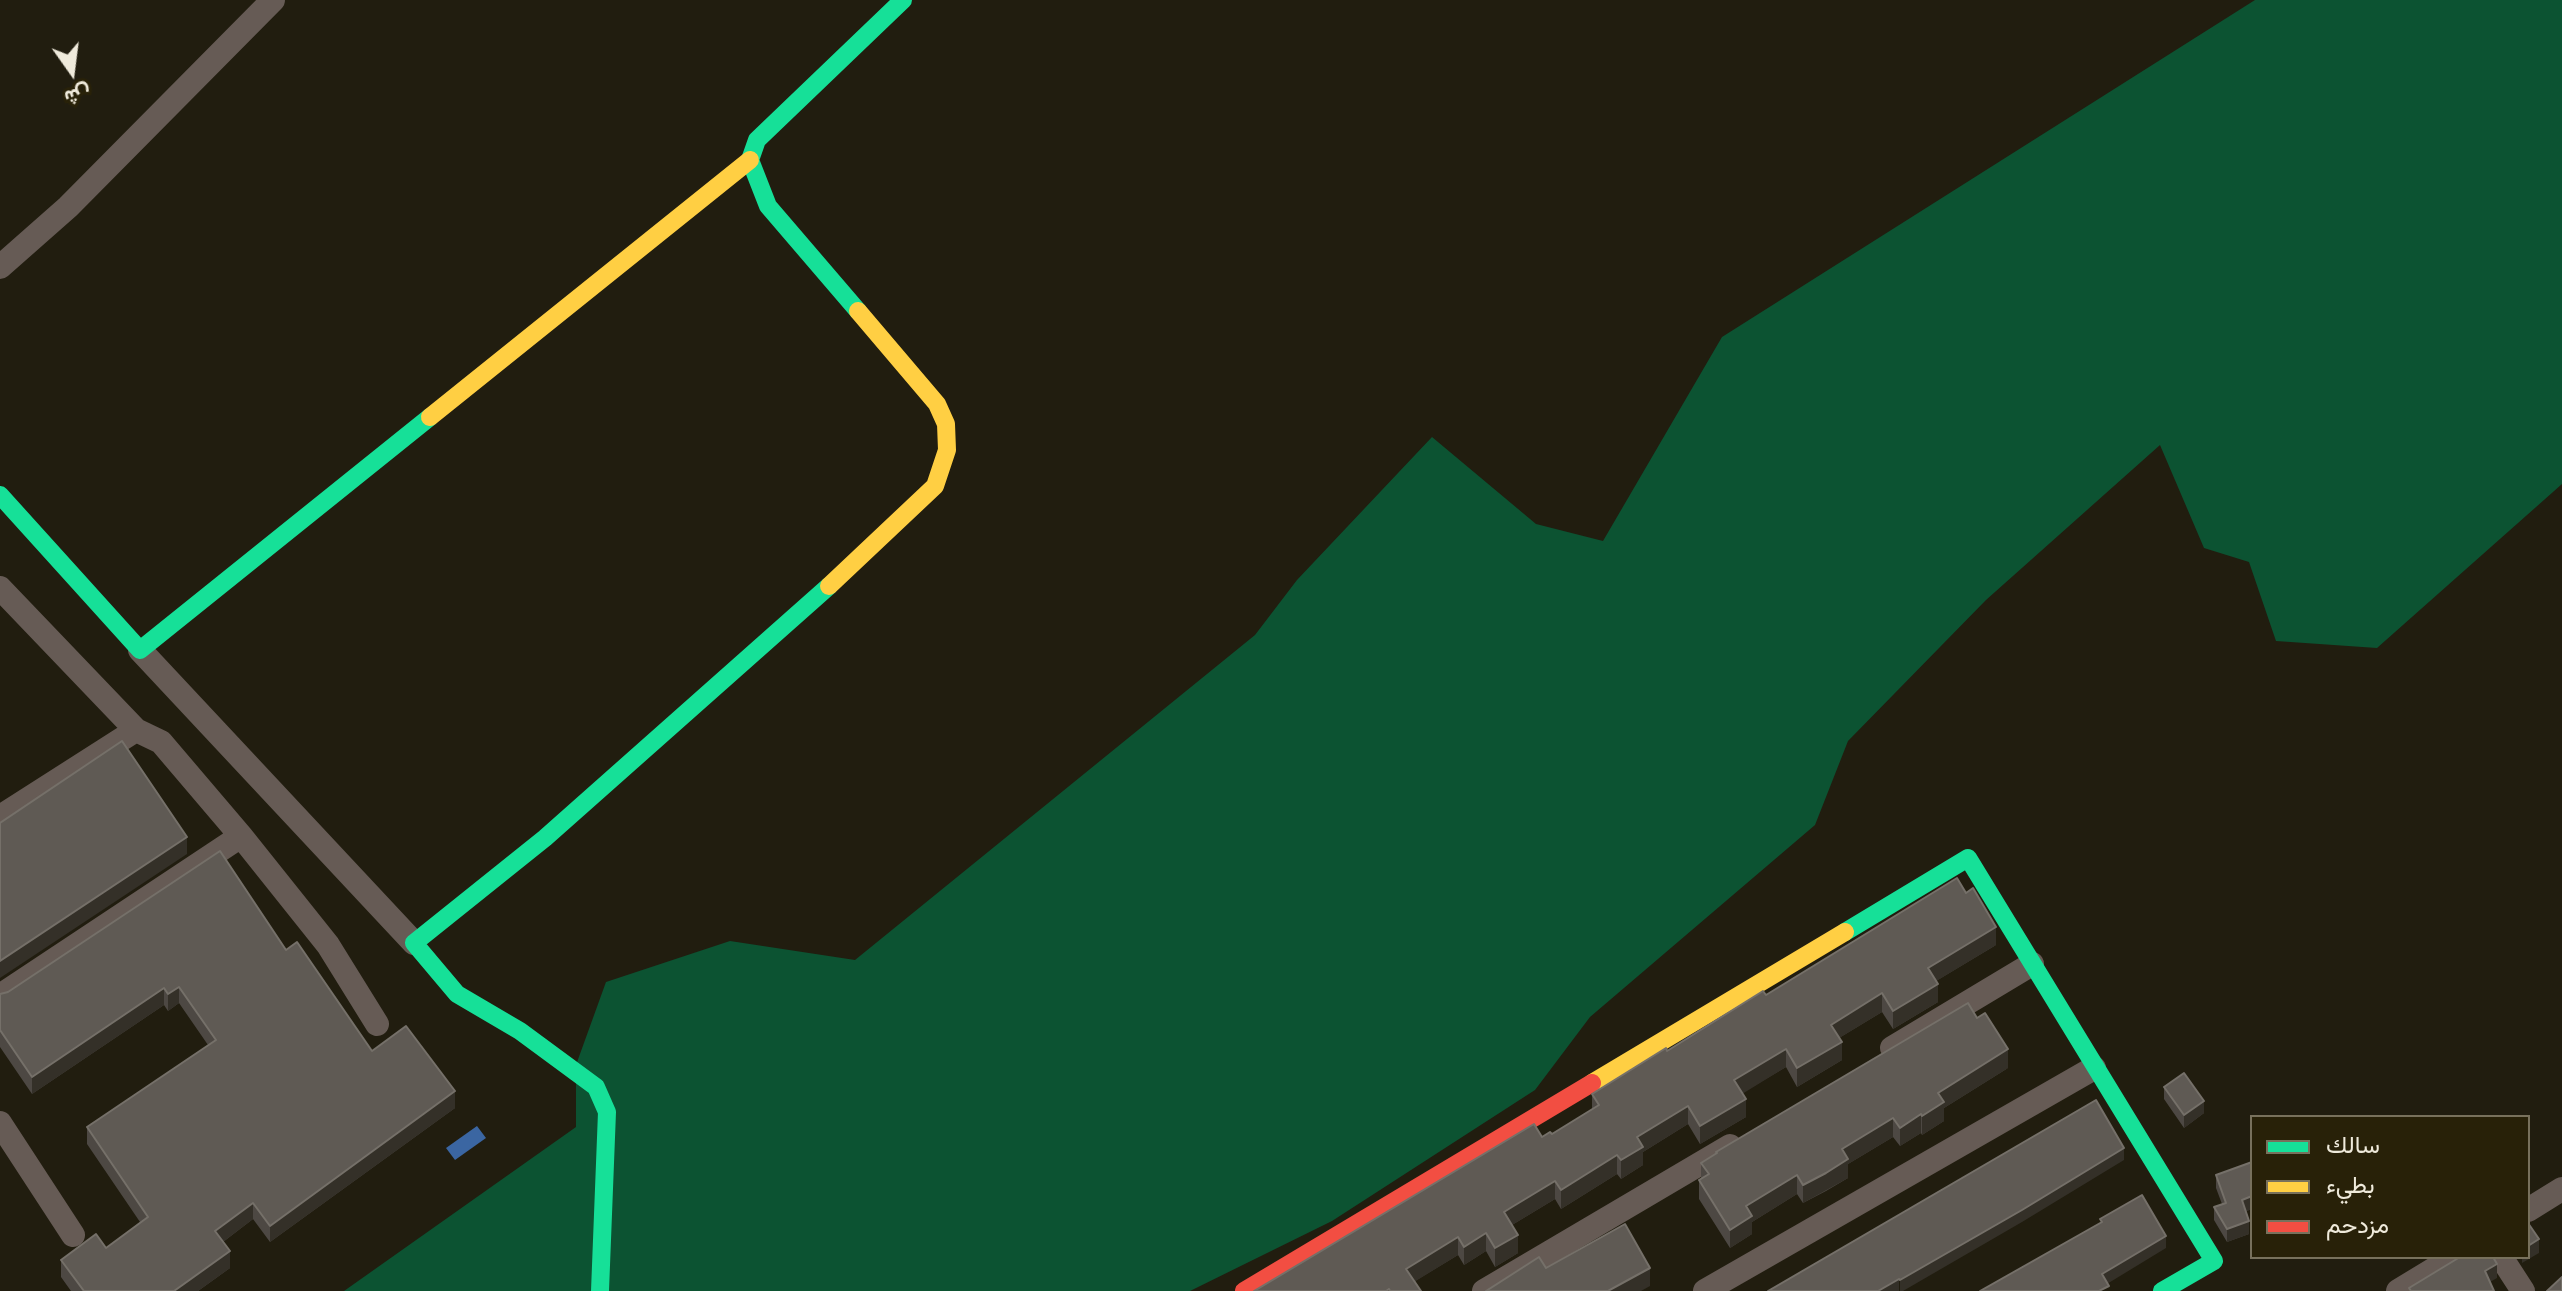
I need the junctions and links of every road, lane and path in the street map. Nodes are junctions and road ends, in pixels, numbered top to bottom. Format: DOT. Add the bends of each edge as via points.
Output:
graph roads {
  1 [pos="273,0"];
  2 [pos="903,0"];
  3 [pos="750,160"];
  4 [pos="0,267"];
  5 [pos="0,495"];
  6 [pos="0,588"];
  7 [pos="140,650"];
  8 [pos="136,730"];
  9 [pos="0,817"];
  10 [pos="241,836"];
  11 [pos="414,943"];
  12 [pos="2032,964"];
  13 [pos="0,996"];
  14 [pos="377,1024"];
  15 [pos="1868,1063"];
  16 [pos="2094,1068"];
  17 [pos="0,1123"];
  18 [pos="1744,1137"];
  19 [pos="2562,1189"];
  20 [pos="2530,1209"];
  21 [pos="73,1235"];
  22 [pos="2451,1259"];
  23 [pos="2502,1259"];
  24 [pos="600,1291"];
  25 [pos="1244,1291"];
  26 [pos="1484,1291"];
  27 [pos="1705,1291"];
  28 [pos="2162,1291"];
  29 [pos="2398,1291"];
  30 [pos="2523,1291"];
  1 -- 4 [label="street" via="68,207"];
  2 -- 3 [label="street" via="757,140"];
  3 -- 7 [label="street"];
  3 -- 11 [label="street" via="768,206 937,404 946,424 947,450 935,486 545,838"];
  5 -- 7 [label="street"];
  6 -- 8 [label="street"];
  7 -- 11 [label="street"];
  8 -- 9 [label="street"];
  8 -- 10 [label="street" via="161,742"];
  10 -- 13 [label="street"];
  10 -- 14 [label="street" via="328,945"];
  11 -- 24 [label="street" via="457,994 520,1031 596,1087 607,1112"];
  12 -- 15 [label="street"];
  12 -- 16 [label="street"];
  12 -- 25 [label="street" via="1968,858"];
  16 -- 27 [label="street"];
  16 -- 28 [label="street" via="2214,1261"];
  17 -- 21 [label="street"];
  18 -- 26 [label="street"];
  19 -- 20 [label="street"];
  22 -- 29 [label="street"];
  23 -- 30 [label="street"];
}
